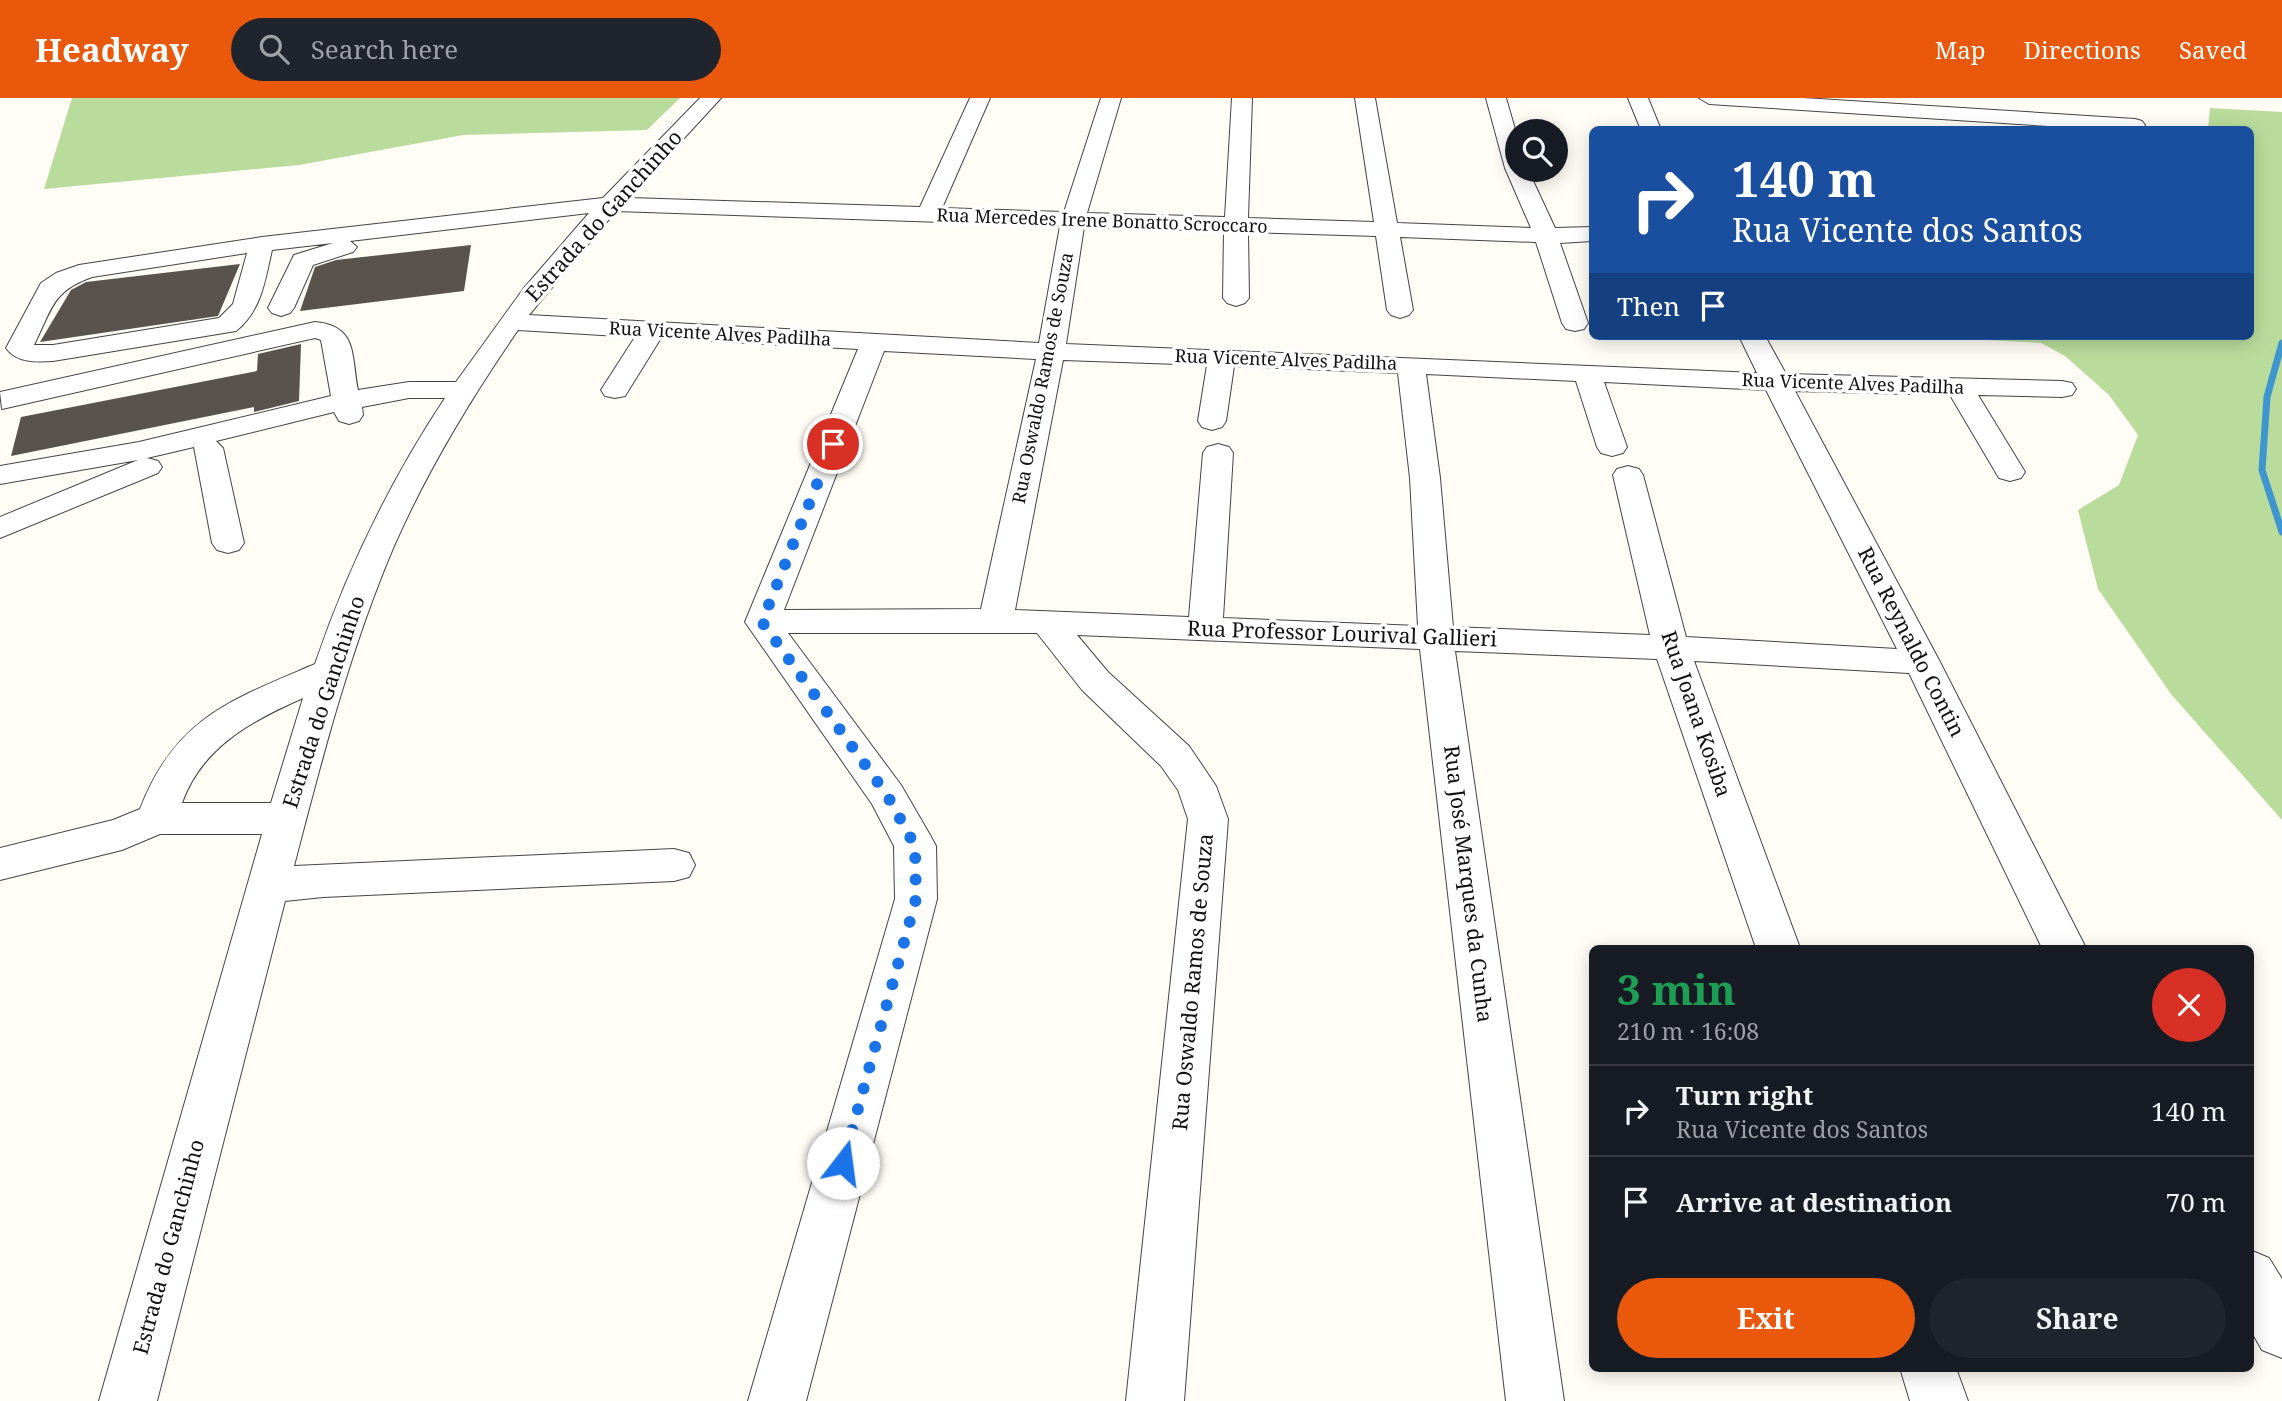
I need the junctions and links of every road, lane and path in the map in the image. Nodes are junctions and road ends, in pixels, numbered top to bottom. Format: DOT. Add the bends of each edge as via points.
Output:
graph roads {
  1 [pos="711,98"];
  2 [pos="980,98"];
  3 [pos="1111,98"];
  4 [pos="1242,98"];
  5 [pos="1365,98"];
  6 [pos="1496,98"];
  7 [pos="1638,98"];
  8 [pos="1709,98"];
  9 [pos="1771,102"];
  10 [pos="1905,105"];
  11 [pos="1785,120"];
  12 [pos="2135,125"];
  13 [pos="1649,126"];
  14 [pos="1922,126"];
  15 [pos="928,215"];
  16 [pos="602,216"];
  17 [pos="1073,220"];
  18 [pos="1236,225"];
  19 [pos="1386,230"];
  20 [pos="1589,234"];
  21 [pos="1546,235"];
  22 [pos="262,244"];
  23 [pos="1236,299"];
  24 [pos="281,308"];
  25 [pos="1400,310"];
  26 [pos="511,323"];
  27 [pos="1575,323"];
  28 [pos="652,331"];
  29 [pos="1753,340"];
  30 [pos="874,342"];
  31 [pos="1051,352"];
  32 [pos="1223,357"];
  33 [pos="1411,365"];
  34 [pos="1587,374"];
  35 [pos="1777,382"];
  36 [pos="1960,388"];
  37 [pos="2062,389"];
  38 [pos="615,390"];
  39 [pos="461,398"];
  40 [pos="1,403"];
  41 [pos="348,408"];
  42 [pos="1212,421"];
  43 [pos="208,448"];
  44 [pos="1219,453"];
  45 [pos="2010,472"];
  46 [pos="0,475"];
  47 [pos="0,528"];
  48 [pos="228,543"];
  49 [pos="996,620"];
  50 [pos="762,622"];
  51 [pos="1048,622"];
  52 [pos="1205,629"];
  53 [pos="1436,638"];
  54 [pos="1671,648"];
  55 [pos="1922,662"];
  56 [pos="329,672"];
  57 [pos="286,818"];
  58 [pos="156,819"];
  59 [pos="0,864"];
  60 [pos="674,865"];
  61 [pos="267,886"];
  62 [pos="1777,945"];
  63 [pos="2063,945"];
  64 [pos="2254,1284"];
  65 [pos="2282,1330"];
  66 [pos="1929,1372"];
  67 [pos="128,1401"];
  68 [pos="777,1401"];
  69 [pos="1155,1401"];
  70 [pos="1535,1401"];
  71 [pos="1939,1401"];
  1 -- 16 [label="street, Estrada do Ganchinho"];
  2 -- 15 [label="street"];
  3 -- 17 [label="street, Rua Oswaldo Ramos de Souza"];
  4 -- 18 [label="street"];
  5 -- 19 [label="street"];
  6 -- 21 [label="street" via="1516,168"];
  7 -- 13 [label="street"];
  8 -- 9 [label="street"];
  9 -- 10 [label="street"];
  9 -- 11 [label="street"];
  10 -- 12 [label="street"];
  10 -- 14 [label="street"];
  15 -- 16 [label="street, Rua Mercedes Irene Bonatto Scroccaro"];
  15 -- 17 [label="street, Rua Mercedes Irene Bonatto Scroccaro"];
  16 -- 22 [label="street"];
  16 -- 24 [label="street" via="335,248 303,260"];
  16 -- 26 [label="street, Estrada do Ganchinho"];
  17 -- 18 [label="street, Rua Mercedes Irene Bonatto Scroccaro"];
  17 -- 31 [label="street, Rua Oswaldo Ramos de Souza"];
  18 -- 19 [label="street, Rua Mercedes Irene Bonatto Scroccaro"];
  18 -- 23 [label="street"];
  19 -- 21 [label="street, Rua Mercedes Irene Bonatto Scroccaro"];
  19 -- 25 [label="street"];
  20 -- 21 [label="street, Rua Mercedes Irene Bonatto Scroccaro"];
  21 -- 27 [label="street"];
  22 -- 22 [label="street" via="246,304 227,325 53,354 19,348 50,288 65,278 88,270"];
  26 -- 28 [label="street, Rua Vicente Alves Padilha"];
  26 -- 39 [label="street, Estrada do Ganchinho"];
  28 -- 30 [label="street, Rua Vicente Alves Padilha"];
  28 -- 38 [label="street"];
  29 -- 35 [label="street, Rua Reynaldo Contin"];
  30 -- 31 [label="street, Rua Vicente Alves Padilha"];
  30 -- 50 [label="street"];
  31 -- 32 [label="street, Rua Vicente Alves Padilha"];
  31 -- 49 [label="street, Rua Oswaldo Ramos de Souza"];
  32 -- 33 [label="street, Rua Vicente Alves Padilha"];
  32 -- 42 [label="street"];
  33 -- 34 [label="street, Rua Vicente Alves Padilha"];
  33 -- 53 [label="street, Rua José Marques da Cunha" via="1425,478"];
  34 -- 35 [label="street, Rua Vicente Alves Padilha"];
  34 -- 54 [label="street, Rua Joana Kosiba" via="1620,461"];
  35 -- 36 [label="street, Rua Vicente Alves Padilha"];
  35 -- 55 [label="street, Rua Reynaldo Contin"];
  36 -- 37 [label="street, Rua Vicente Alves Padilha"];
  36 -- 45 [label="street"];
  39 -- 41 [label="street"];
  39 -- 56 [label="street, Estrada do Ganchinho" via="378,545"];
  40 -- 41 [label="street" via="315,330 334,336"];
  41 -- 43 [label="street"];
  41 -- 46 [label="street"];
  43 -- 47 [label="street" via="142,469"];
  43 -- 48 [label="street"];
  44 -- 52 [label="street"];
  49 -- 50 [label="street, Rua Professor Lourival Gallieri"];
  49 -- 51 [label="street, Rua Professor Lourival Gallieri"];
  50 -- 68 [label="street" via="887,795 915,846 916,886"];
  51 -- 52 [label="street, Rua Professor Lourival Gallieri"];
  51 -- 69 [label="street, Rua Oswaldo Ramos de Souza" via="1095,681 1175,756 1196,786 1208,819"];
  52 -- 53 [label="street, Rua Professor Lourival Gallieri"];
  53 -- 54 [label="street, Rua Professor Lourival Gallieri"];
  53 -- 70 [label="street, Rua José Marques da Cunha"];
  54 -- 55 [label="street, Rua Professor Lourival Gallieri"];
  54 -- 62 [label="street, Rua Joana Kosiba"];
  55 -- 63 [label="street, Rua Reynaldo Contin"];
  56 -- 57 [label="street, Estrada do Ganchinho"];
  56 -- 58 [label="street" via="234,716 206,737 178,768"];
  57 -- 58 [label="street"];
  57 -- 61 [label="street, Estrada do Ganchinho"];
  58 -- 59 [label="street" via="122,834"];
  60 -- 61 [label="street"];
  61 -- 67 [label="street, Estrada do Ganchinho"];
  64 -- 65 [label="street"];
  66 -- 71 [label="street"];
}
